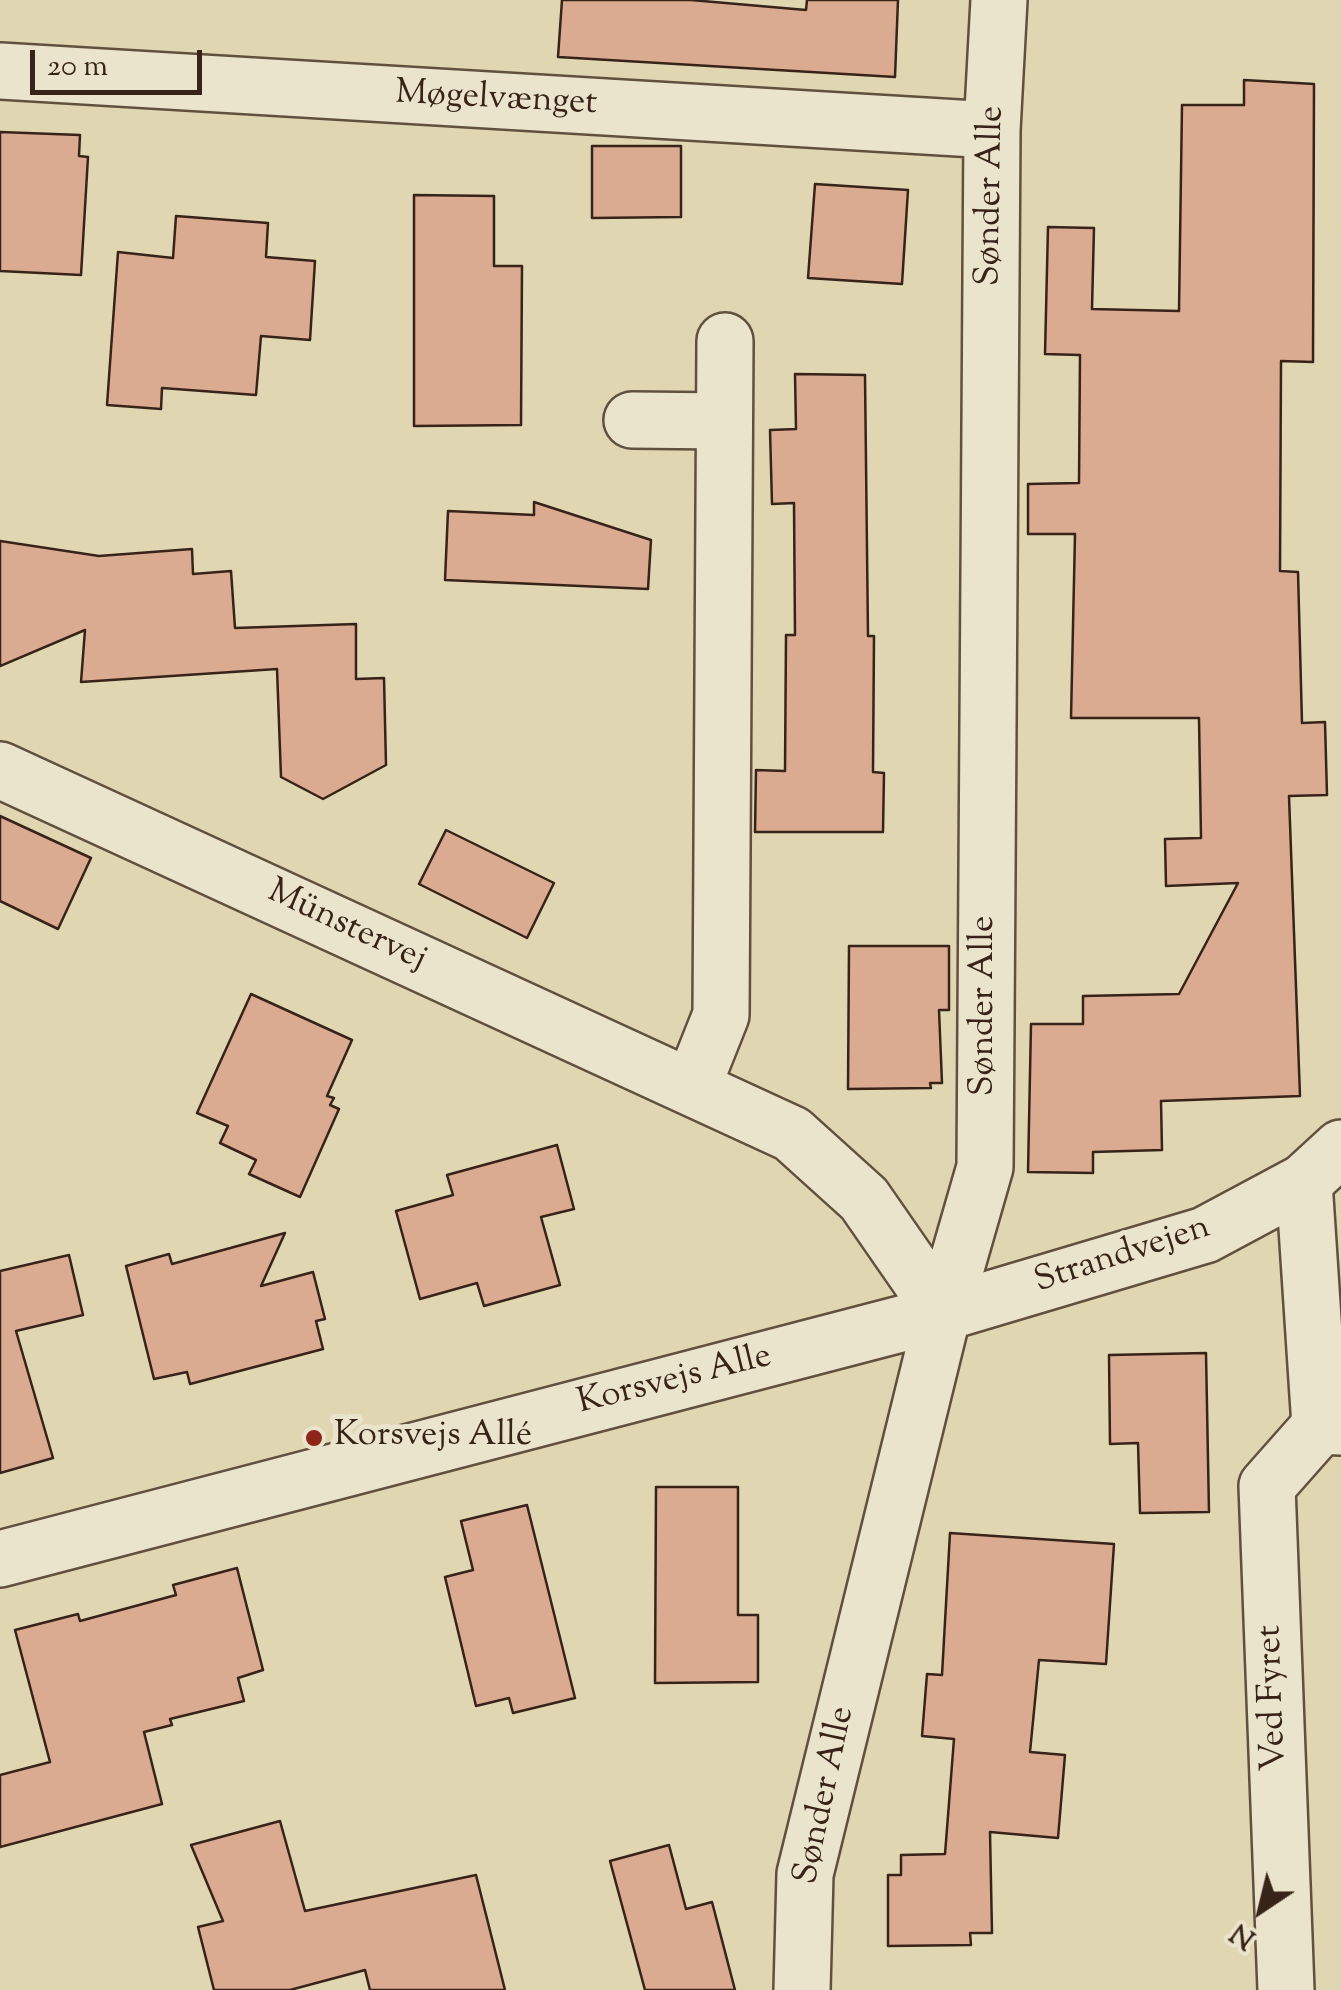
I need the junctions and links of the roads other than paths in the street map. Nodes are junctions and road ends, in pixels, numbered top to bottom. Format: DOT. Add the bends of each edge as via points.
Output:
graph roads {
  1 [pos="999,0"];
  2 [pos="0,71"];
  3 [pos="992,130"];
  4 [pos="725,340"];
  5 [pos="632,420"];
  6 [pos="724,421"];
  7 [pos="0,770"];
  8 [pos="692,1088"];
  9 [pos="1322,1165"];
  10 [pos="944,1313"];
  11 [pos="1331,1427"];
  12 [pos="0,1559"];
  13 [pos="802,1990"];
  14 [pos="1286,1990"];
  1 -- 3 [label="street, Sønder Alle"];
  2 -- 3 [label="street, Møgelvænget"];
  3 -- 10 [label="street, Sønder Alle" via="985,1167"];
  4 -- 6 [label="street"];
  5 -- 6 [label="street"];
  6 -- 8 [label="street" via="721,1015"];
  7 -- 8 [label="street, Münstervej"];
  8 -- 10 [label="street, Münstervej" via="792,1134 864,1199"];
  9 -- 10 [label="street, Strandvejen" via="1205,1236"];
  9 -- 11 [label="street, Ved Fyret"];
  10 -- 12 [label="street, Korsvejs Alle"];
  10 -- 13 [label="street, Sønder Alle" via="805,1874"];
  11 -- 14 [label="street, Ved Fyret" via="1267,1486"];
}
